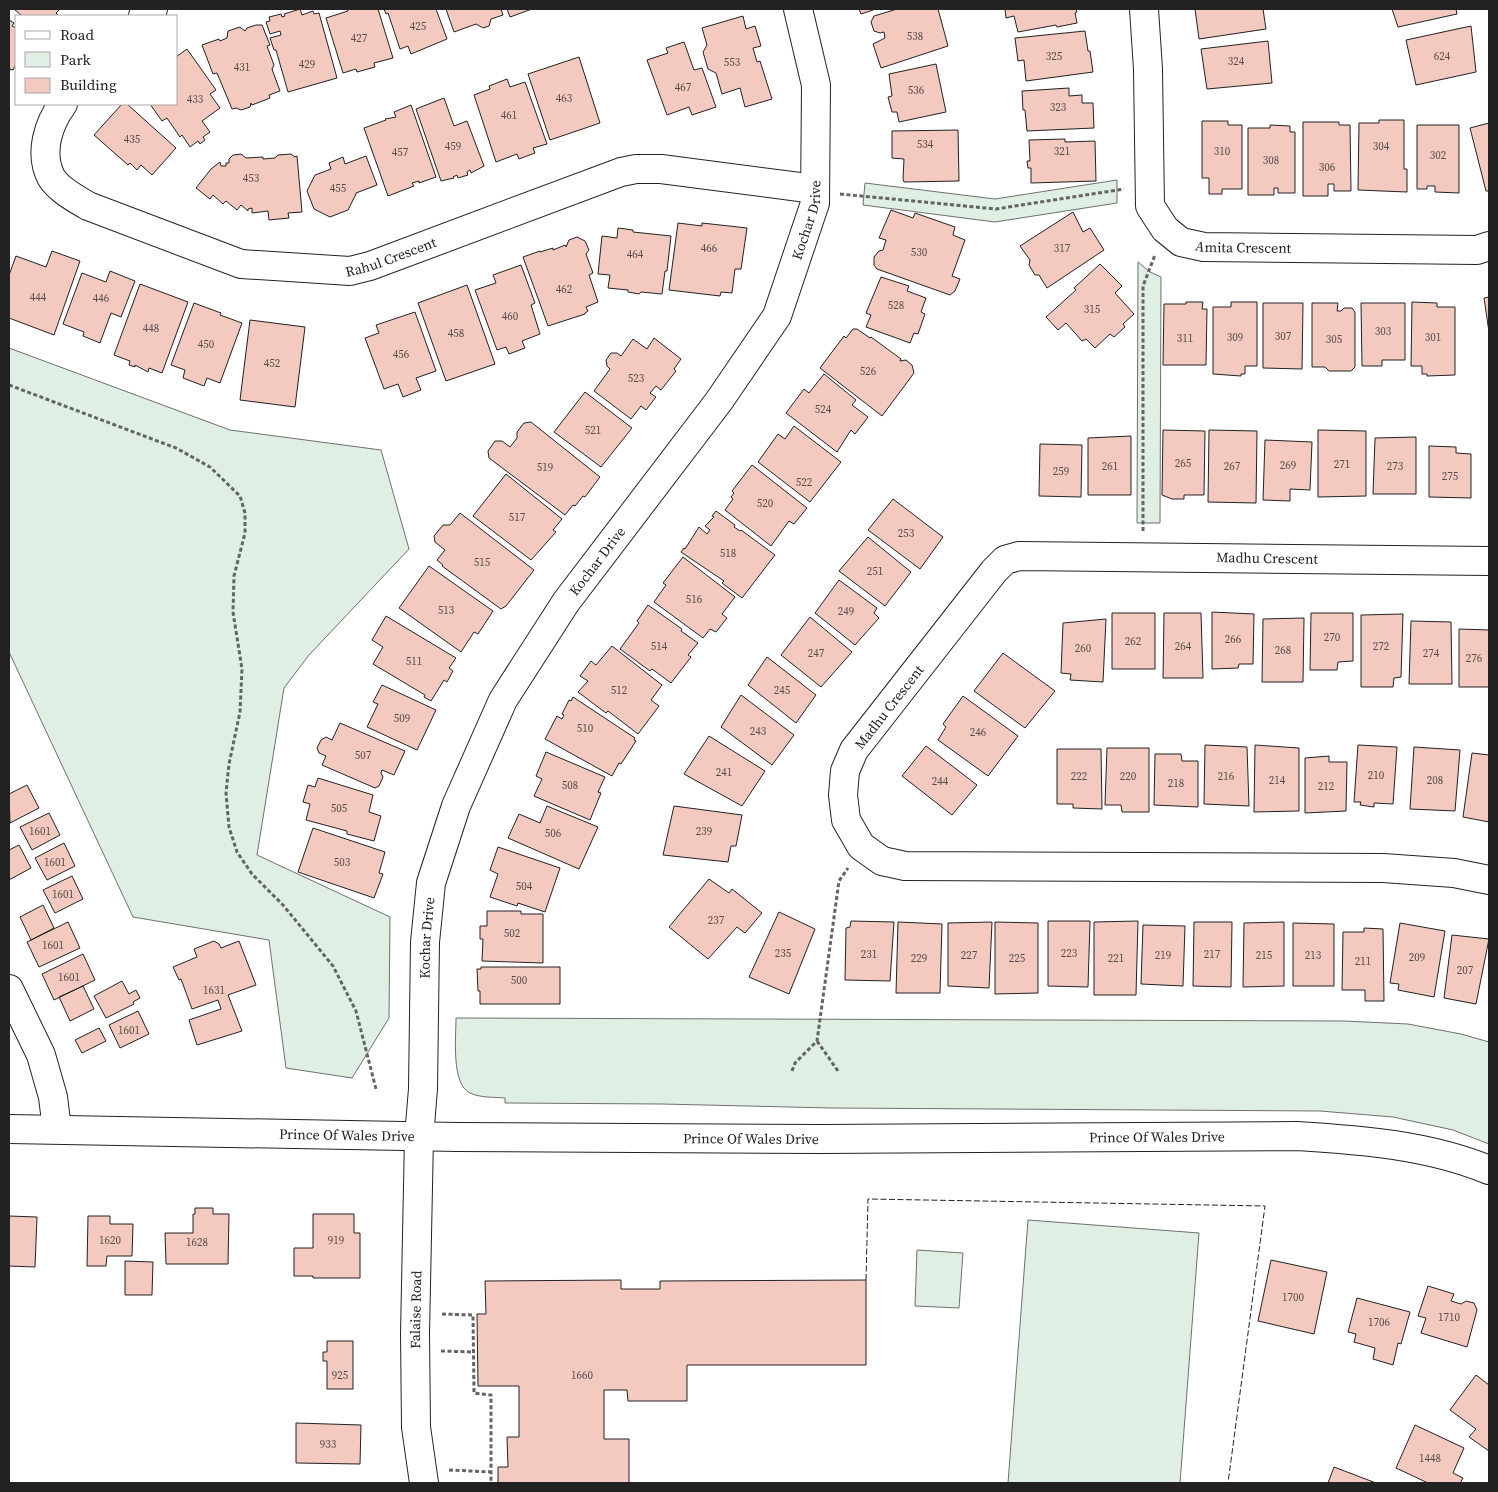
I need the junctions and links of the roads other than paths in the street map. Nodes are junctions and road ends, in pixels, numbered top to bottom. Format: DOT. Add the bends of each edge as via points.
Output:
graph roads {
  1 [pos="798,9"];
  2 [pos="1144,9"];
  3 [pos="62,105"];
  4 [pos="815,189"];
  5 [pos="1489,246"];
  6 [pos="1489,560"];
  7 [pos="1489,880"];
  8 [pos="9,988"];
  9 [pos="9,1129"];
  10 [pos="57,1129"];
  11 [pos="419,1136"];
  12 [pos="1489,1170"];
  13 [pos="424,1483"];
  1 -- 4 [label="street, Kochar Drive" via="816,85"];
  2 -- 5 [label="street, Amita Crescent" via="1150,206 1165,228 1181,242 1204,247 1477,250"];
  3 -- 4 [label="street, Rahul Crescent" via="54,115 45,142 52,178 66,192 88,206 241,264 350,271 620,172 636,169 661,168"];
  4 -- 11 [label="street, Kochar Drive" via="815,203 777,316 719,401 566,602 503,700 456,806 431,883 425,942 423,1089"];
  6 -- 7 [label="street, Madhu Crescent" via="1020,556 1005,560 854,750 845,771 843,795 846,820 861,846 882,861 905,866 1383,868 1454,873"];
  8 -- 10 [label="street" via="41,1055 53,1097"];
  9 -- 10 [label="street, Prince Of Wales Drive"];
  10 -- 11 [label="street, Prince Of Wales Drive"];
  11 -- 12 [label="street, Prince Of Wales Drive" via="831,1139 1296,1136 1362,1140 1432,1151"];
  11 -- 13 [label="street, Falaise Road" via="416,1427"];
}
